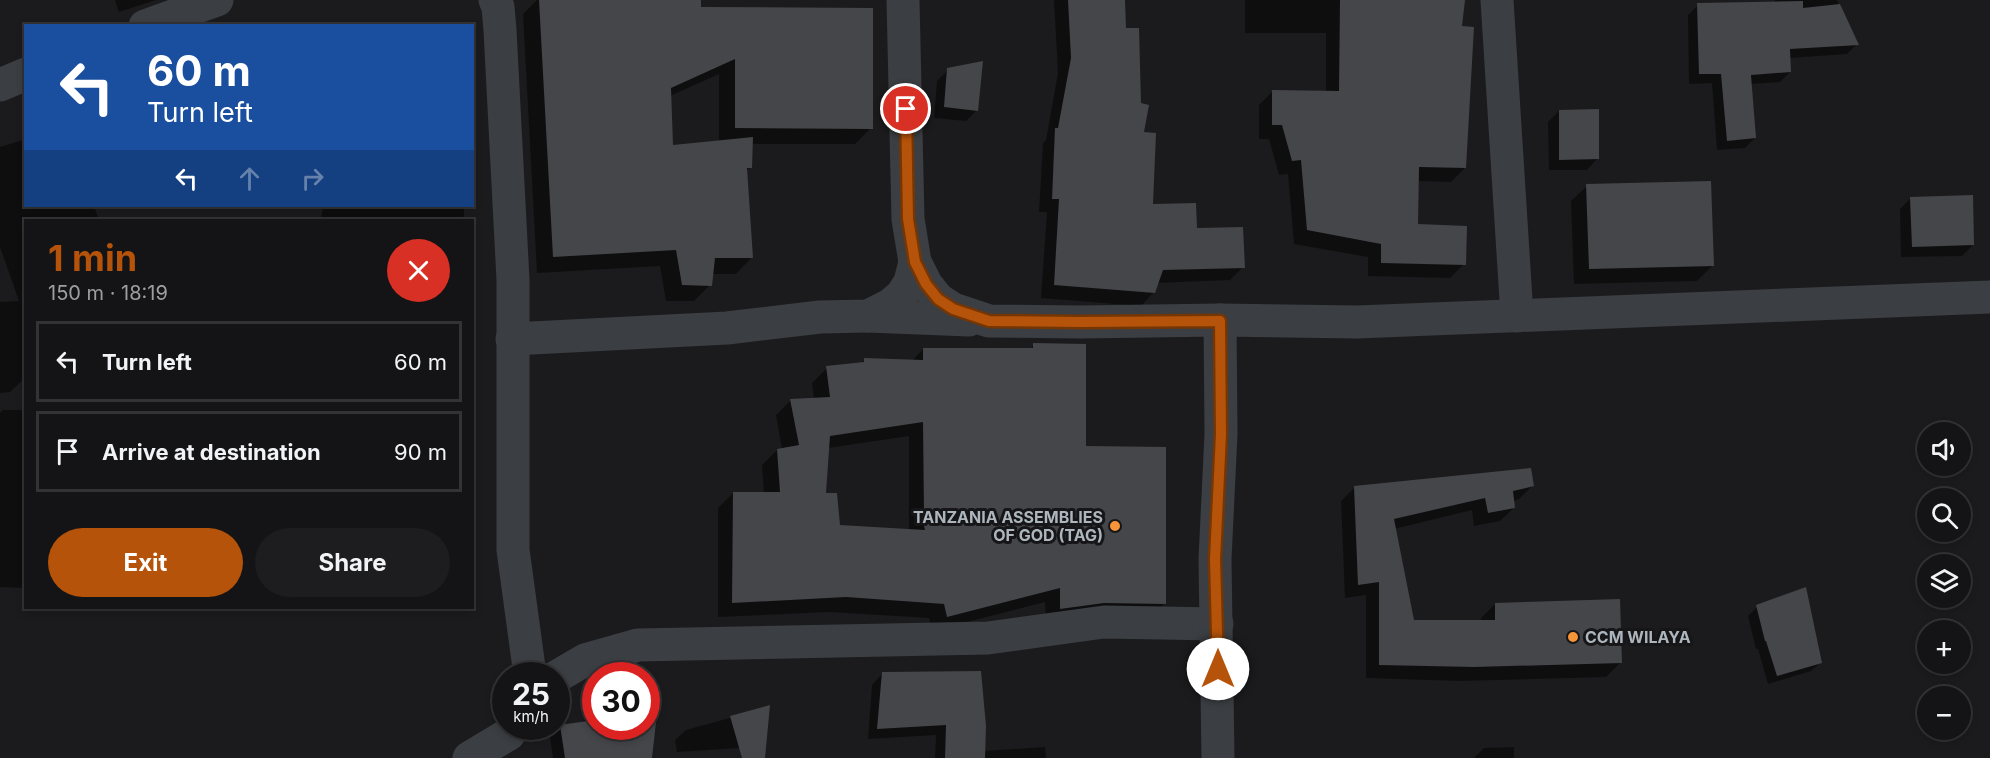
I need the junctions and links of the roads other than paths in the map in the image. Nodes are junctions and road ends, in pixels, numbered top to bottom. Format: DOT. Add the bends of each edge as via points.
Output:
graph roads {
  1 [pos="217,0"];
  2 [pos="495,0"];
  3 [pos="903,0"];
  4 [pos="1497,0"];
  5 [pos="151,24"];
  6 [pos="24,75"];
  7 [pos="0,85"];
  8 [pos="915,262"];
  9 [pos="1990,297"];
  10 [pos="868,316"];
  11 [pos="1517,316"];
  12 [pos="989,321"];
  13 [pos="1220,321"];
  14 [pos="512,339"];
  15 [pos="1217,624"];
  16 [pos="528,662"];
  17 [pos="570,669"];
  18 [pos="510,740"];
  19 [pos="469,758"];
  20 [pos="1218,758"];
  1 -- 5 [label="street"];
  2 -- 14 [label="street" via="500,30 513,280"];
  3 -- 8 [label="street" via="908,219"];
  4 -- 11 [label="street"];
  6 -- 7 [label="street"];
  8 -- 10 [label="street" via="903,295"];
  8 -- 12 [label="street" via="938,299 953,309"];
  9 -- 11 [label="street"];
  10 -- 12 [label="street"];
  10 -- 14 [label="street" via="820,316 727,328"];
  11 -- 13 [label="street" via="1357,322"];
  12 -- 13 [label="street"];
  13 -- 15 [label="street"];
  14 -- 16 [label="street" via="513,550"];
  15 -- 17 [label="street" via="1104,622 988,638 638,645 585,660"];
  15 -- 20 [label="street"];
  18 -- 19 [label="street"];
}
